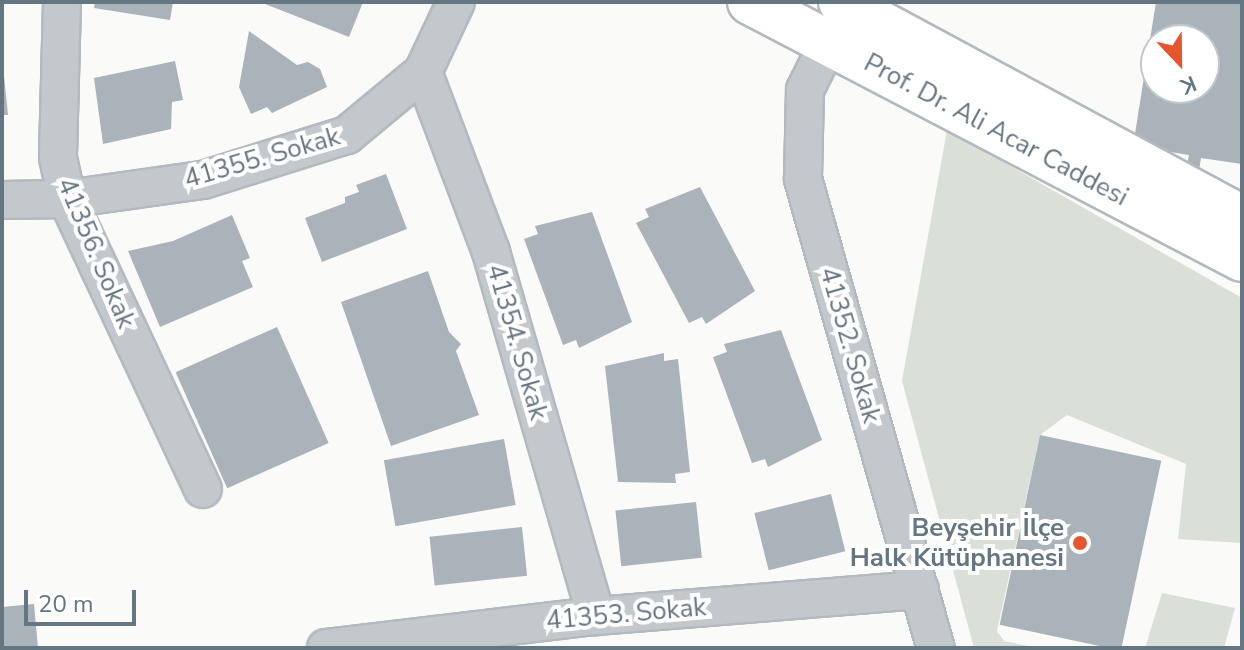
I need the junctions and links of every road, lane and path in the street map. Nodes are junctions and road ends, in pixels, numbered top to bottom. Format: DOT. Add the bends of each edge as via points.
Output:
graph roads {
  1 [pos="62,2"];
  2 [pos="456,2"];
  3 [pos="750,2"];
  4 [pos="835,22"];
  5 [pos="423,72"];
  6 [pos="67,199"];
  7 [pos="2,200"];
  8 [pos="1242,218"];
  9 [pos="1242,259"];
  10 [pos="203,489"];
  11 [pos="920,590"];
  12 [pos="596,616"];
  13 [pos="329,646"];
  14 [pos="936,648"];
  1 -- 6 [label="street, 41356. Sokak" via="58,158"];
  2 -- 5 [label="street, 41355. Sokak"];
  3 -- 4 [label="main road, Prof. Dr. Ali Acar Caddesi"];
  4 -- 8 [label="main road, Prof. Dr. Ali Acar Caddesi"];
  4 -- 9 [label="main road, Prof. Dr. Ali Acar Caddesi"];
  4 -- 11 [label="street, 41352. Sokak" via="805,90 803,179"];
  5 -- 6 [label="street, 41355. Sokak" via="347,135 203,180"];
  5 -- 12 [label="street, 41354. Sokak" via="491,252"];
  6 -- 7 [label="street, 41355. Sokak"];
  6 -- 10 [label="street, 41356. Sokak"];
  11 -- 12 [label="street, 41353. Sokak"];
  11 -- 14 [label="street, 41352. Sokak"];
  12 -- 13 [label="street, 41353. Sokak"];
}
